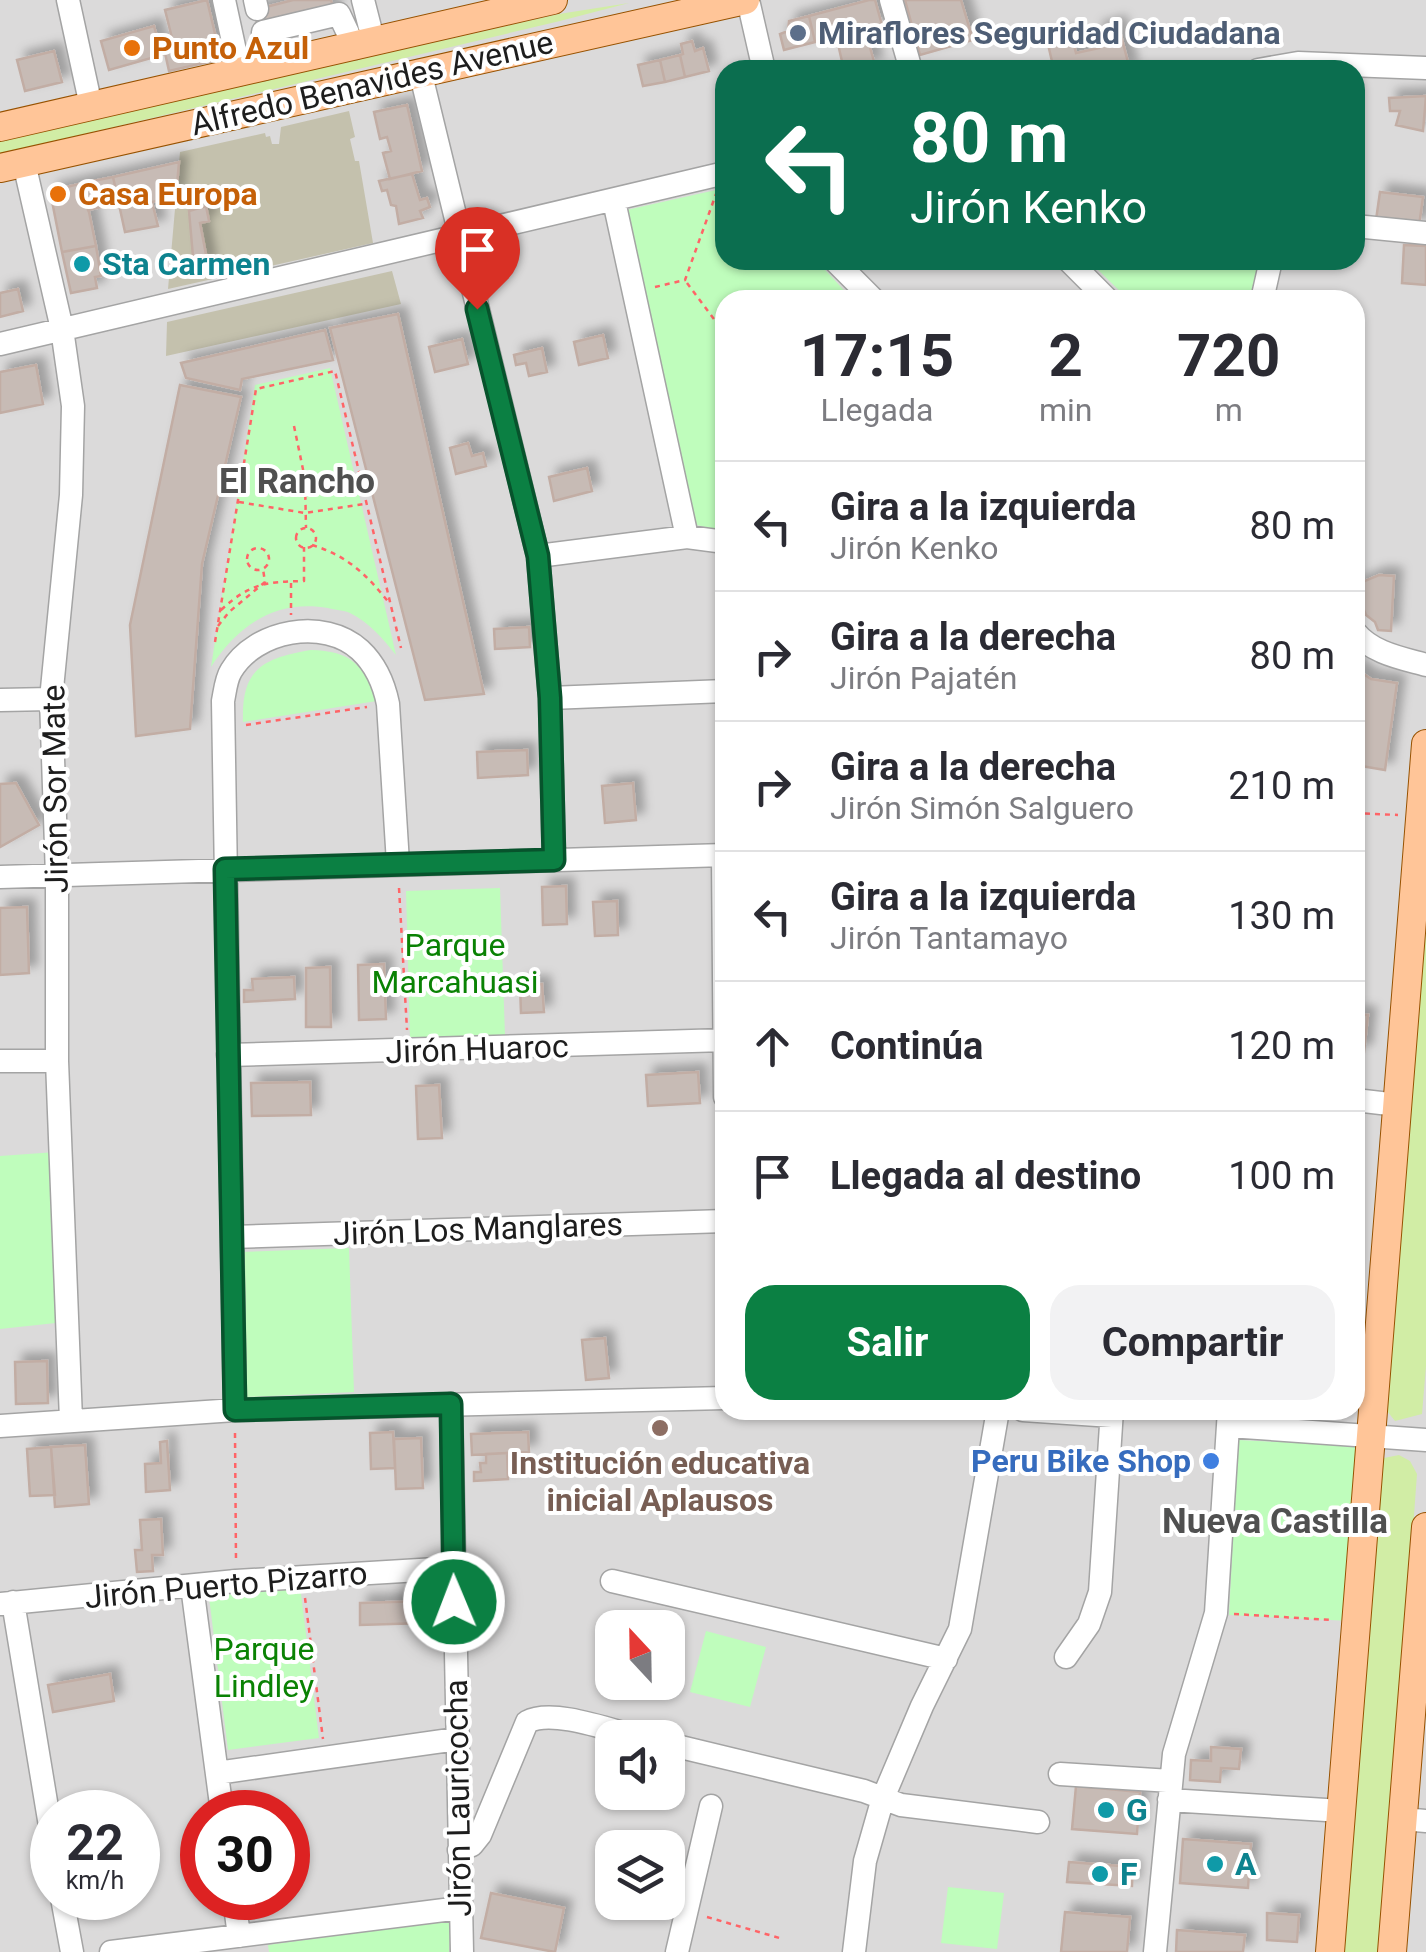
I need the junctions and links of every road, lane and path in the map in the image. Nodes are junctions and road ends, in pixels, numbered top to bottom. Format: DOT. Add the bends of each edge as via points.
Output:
graph roads {
  1 [pos="68,0"];
  2 [pos="224,0"];
  3 [pos="553,0"];
  4 [pos="746,0"];
  5 [pos="891,0"];
  6 [pos="337,7"];
  7 [pos="365,7"];
  8 [pos="259,17"];
  9 [pos="233,44"];
  10 [pos="365,45"];
  11 [pos="761,60"];
  12 [pos="909,60"];
  13 [pos="1365,68"];
  14 [pos="1426,68"];
  15 [pos="420,71"];
  16 [pos="252,72"];
  17 [pos="91,106"];
  18 [pos="0,127"];
  19 [pos="12,166"];
  20 [pos="715,176"];
  21 [pos="715,198"];
  22 [pos="614,201"];
  23 [pos="1365,227"];
  24 [pos="1426,233"];
  25 [pos="460,238"];
  26 [pos="844,270"];
  27 [pos="1078,270"];
  28 [pos="685,280"];
  29 [pos="864,290"];
  30 [pos="1098,290"];
  31 [pos="634,292"];
  32 [pos="715,320"];
  33 [pos="62,330"];
  34 [pos="0,344"];
  35 [pos="294,426"];
  36 [pos="238,502"];
  37 [pos="366,504"];
  38 [pos="306,514"];
  39 [pos="306,528"];
  40 [pos="686,538"];
  41 [pos="715,541"];
  42 [pos="312,545"];
  43 [pos="304,547"];
  44 [pos="538,556"];
  45 [pos="264,569"];
  46 [pos="290,581"];
  47 [pos="265,582"];
  48 [pos="391,605"];
  49 [pos="220,611"];
  50 [pos="217,628"];
  51 [pos="292,632"];
  52 [pos="214,642"];
  53 [pos="1365,643"];
  54 [pos="401,648"];
  55 [pos="1426,665"];
  56 [pos="715,691"];
  57 [pos="550,698"];
  58 [pos="51,699"];
  59 [pos="0,700"];
  60 [pos="388,704"];
  61 [pos="222,729"];
  62 [pos="1426,744"];
  63 [pos="1365,813"];
  64 [pos="1422,816"];
  65 [pos="715,855"];
  66 [pos="554,860"];
  67 [pos="398,863"];
  68 [pos="225,869"];
  69 [pos="57,876"];
  70 [pos="0,877"];
  71 [pos="715,1040"];
  72 [pos="408,1051"];
  73 [pos="228,1055"];
  74 [pos="0,1060"];
  75 [pos="57,1060"];
  76 [pos="1365,1101"];
  77 [pos="1398,1105"];
  78 [pos="715,1221"];
  79 [pos="232,1238"];
  80 [pos="715,1398"];
  81 [pos="451,1404"];
  82 [pos="235,1410"];
  83 [pos="71,1420"];
  84 [pos="996,1420"];
  85 [pos="1112,1420"];
  86 [pos="1229,1420"];
  87 [pos="1246,1420"];
  88 [pos="0,1426"];
  89 [pos="1372,1435"];
  90 [pos="1426,1440"];
  91 [pos="1426,1527"];
  92 [pos="452,1568"];
  93 [pos="302,1577"];
  94 [pos="236,1581"];
  95 [pos="612,1581"];
  96 [pos="192,1586"];
  97 [pos="6,1603"];
  98 [pos="1216,1613"];
  99 [pos="1358,1622"];
  100 [pos="1066,1657"];
  101 [pos="946,1659"];
  102 [pos="595,1727"];
  103 [pos="457,1739"];
  104 [pos="685,1748"];
  105 [pos="325,1756"];
  106 [pos="217,1772"];
  107 [pos="1060,1774"];
  108 [pos="43,1790"];
  109 [pos="219,1790"];
  110 [pos="1170,1790"];
  111 [pos="883,1798"];
  112 [pos="712,1806"];
  113 [pos="1342,1810"];
  114 [pos="1414,1820"];
  115 [pos="1038,1822"];
  116 [pos="459,1850"];
  117 [pos="460,1908"];
  118 [pos="687,1912"];
  119 [pos="66,1920"];
  120 [pos="237,1920"];
  121 [pos="239,1936"];
  122 [pos="782,1938"];
  123 [pos="72,1952"];
  124 [pos="111,1952"];
  125 [pos="462,1952"];
  126 [pos="677,1952"];
  127 [pos="854,1952"];
  128 [pos="1154,1952"];
  129 [pos="1330,1952"];
  130 [pos="1392,1952"];
  1 -- 17 [label="street"];
  2 -- 9 [label="street"];
  3 -- 10 [label="main road, Alfredo Benavides Avenue"];
  4 -- 11 [label="street"];
  4 -- 15 [label="main road, Alfredo Benavides Avenue"];
  5 -- 12 [label="street"];
  6 -- 7 [label="street"];
  6 -- 8 [label="street"];
  6 -- 10 [label="street"];
  7 -- 10 [label="street"];
  8 -- 9 [label="street"];
  8 -- 16 [label="street"];
  9 -- 16 [label="street"];
  10 -- 16 [label="main road, Alfredo Benavides Avenue"];
  13 -- 14 [label="street"];
  15 -- 19 [label="main road, Alfredo Benavides Avenue"];
  15 -- 25 [label="street"];
  16 -- 17 [label="main road, Alfredo Benavides Avenue"];
  17 -- 18 [label="main road, Alfredo Benavides Avenue"];
  19 -- 33 [label="street, Jirón Sor Mate"];
  20 -- 22 [label="street"];
  21 -- 28 [label="path"];
  22 -- 25 [label="street"];
  22 -- 31 [label="street"];
  23 -- 24 [label="street"];
  25 -- 33 [label="street"];
  25 -- 44 [label="street"];
  26 -- 29 [label="street"];
  27 -- 30 [label="street"];
  28 -- 31 [label="path"];
  28 -- 32 [label="path"];
  31 -- 40 [label="street"];
  33 -- 34 [label="street"];
  33 -- 58 [label="street, Jirón Sor Mate" via="73,406 71,496"];
  35 -- 38 [label="path"];
  36 -- 37 [label="path" via="256,389 335,371"];
  36 -- 38 [label="path"];
  36 -- 49 [label="path"];
  37 -- 38 [label="path"];
  37 -- 48 [label="path"];
  38 -- 39 [label="path"];
  39 -- 42 [label="path" via="315,534"];
  39 -- 43 [label="path" via="296,537"];
  40 -- 41 [label="street"];
  40 -- 44 [label="street"];
  42 -- 43 [label="path"];
  42 -- 48 [label="path" via="350,561"];
  43 -- 46 [label="path" via="304,581"];
  44 -- 57 [label="street"];
  45 -- 45 [label="path" via="268,554 252,550 250,567"];
  45 -- 47 [label="path"];
  46 -- 47 [label="path"];
  46 -- 51 [label="path"];
  47 -- 49 [label="path"];
  47 -- 50 [label="path"];
  48 -- 54 [label="path"];
  49 -- 50 [label="path"];
  50 -- 52 [label="path"];
  51 -- 60 [label="street" via="338,636 357,647 370,660"];
  51 -- 61 [label="street" via="267,639 229,673"];
  53 -- 55 [label="street"];
  56 -- 57 [label="street"];
  57 -- 66 [label="street"];
  58 -- 59 [label="street"];
  58 -- 69 [label="street, Jirón Sor Mate"];
  60 -- 61 [label="path"];
  60 -- 67 [label="street"];
  61 -- 68 [label="street"];
  62 -- 64 [label="main road"];
  63 -- 64 [label="path"];
  64 -- 77 [label="main road"];
  65 -- 66 [label="street"];
  66 -- 67 [label="street"];
  67 -- 68 [label="street"];
  67 -- 72 [label="path"];
  68 -- 69 [label="street"];
  68 -- 73 [label="street"];
  69 -- 70 [label="street"];
  69 -- 75 [label="street, Jirón Sor Mate"];
  71 -- 72 [label="street, Jirón Huaroc"];
  72 -- 73 [label="street, Jirón Huaroc"];
  73 -- 79 [label="street"];
  74 -- 75 [label="street"];
  75 -- 83 [label="street, Jirón Sor Mate"];
  76 -- 77 [label="street"];
  77 -- 89 [label="main road"];
  78 -- 79 [label="street, Jirón Los Manglares"];
  79 -- 82 [label="street"];
  80 -- 81 [label="street"];
  81 -- 82 [label="street"];
  81 -- 92 [label="street, Jirón Lauricocha"];
  82 -- 83 [label="street"];
  82 -- 94 [label="path"];
  83 -- 88 [label="street"];
  84 -- 101 [label="street" via="960,1629"];
  85 -- 100 [label="street" via="1100,1592 1089,1624"];
  86 -- 98 [label="street"];
  87 -- 89 [label="street"];
  89 -- 90 [label="street"];
  89 -- 99 [label="main road"];
  91 -- 114 [label="main road"];
  92 -- 93 [label="street, Jirón Puerto Pizarro"];
  92 -- 103 [label="street, Jirón Lauricocha"];
  93 -- 94 [label="street, Jirón Puerto Pizarro"];
  93 -- 105 [label="path"];
  94 -- 96 [label="street, Jirón Puerto Pizarro"];
  95 -- 101 [label="street"];
  96 -- 97 [label="street, Jirón Puerto Pizarro"];
  96 -- 106 [label="street"];
  97 -- 108 [label="street"];
  98 -- 99 [label="path"];
  98 -- 110 [label="street" via="1174,1754"];
  99 -- 113 [label="main road"];
  101 -- 111 [label="street"];
  102 -- 116 [label="street" via="554,1717 527,1722 480,1835"];
  103 -- 105 [label="street"];
  103 -- 116 [label="street, Jirón Lauricocha"];
  104 -- 111 [label="street"];
  105 -- 106 [label="street"];
  106 -- 109 [label="street"];
  107 -- 110 [label="street"];
  110 -- 113 [label="street"];
  110 -- 128 [label="street"];
  111 -- 115 [label="street"];
  111 -- 127 [label="street" via="865,1862"];
  112 -- 118 [label="street"];
  113 -- 129 [label="main road"];
  114 -- 130 [label="main road"];
  116 -- 117 [label="street, Jirón Lauricocha"];
  117 -- 121 [label="street"];
  117 -- 125 [label="street, Jirón Lauricocha"];
  118 -- 122 [label="path"];
  118 -- 126 [label="street"];
  119 -- 123 [label="street"];
  120 -- 121 [label="street"];
  121 -- 124 [label="street"];
}
